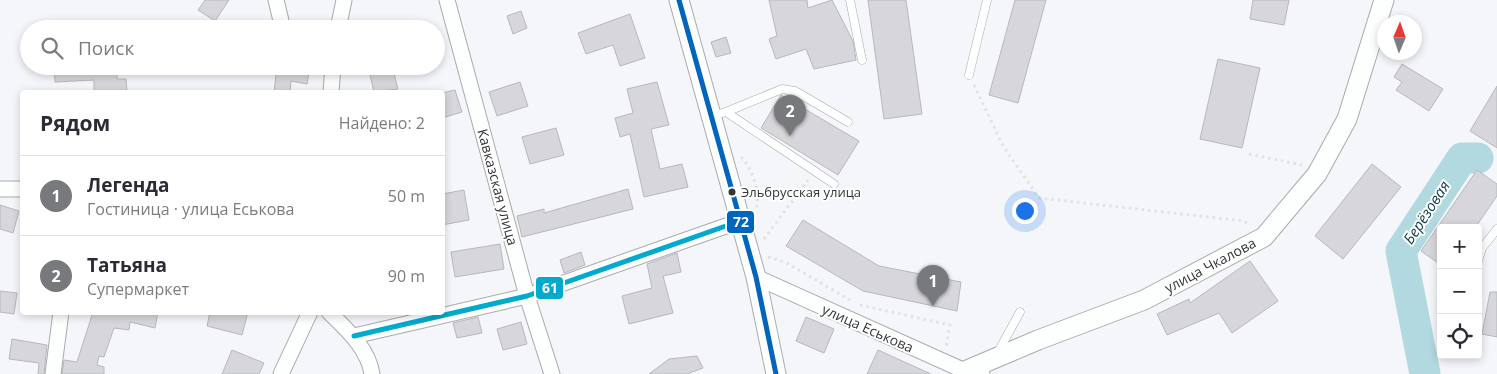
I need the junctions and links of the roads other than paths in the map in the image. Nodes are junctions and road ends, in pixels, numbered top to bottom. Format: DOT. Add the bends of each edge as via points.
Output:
graph roads {
  1 [pos="276,0"];
  2 [pos="344,0"];
  3 [pos="448,0"];
  4 [pos="679,0"];
  5 [pos="850,0"];
  6 [pos="987,0"];
  7 [pos="1384,0"];
  8 [pos="281,20"];
  9 [pos="340,20"];
  10 [pos="862,60"];
  11 [pos="332,75"];
  12 [pos="970,75"];
  13 [pos="331,90"];
  14 [pos="718,114"];
  15 [pos="848,122"];
  16 [pos="834,184"];
  17 [pos="0,189"];
  18 [pos="20,189"];
  19 [pos="740,221"];
  20 [pos="1497,229"];
  21 [pos="1482,248"];
  22 [pos="756,277"];
  23 [pos="527,296"];
  24 [pos="1020,312"];
  25 [pos="61,315"];
  26 [pos="309,315"];
  27 [pos="332,315"];
  28 [pos="445,315"];
  29 [pos="445,315"];
  30 [pos="354,336"];
  31 [pos="995,358"];
  32 [pos="970,373"];
  33 [pos="53,374"];
  34 [pos="281,374"];
  35 [pos="372,374"];
  36 [pos="552,374"];
  37 [pos="776,374"];
  1 -- 8 [label="street"];
  2 -- 9 [label="street"];
  3 -- 23 [label="street, Кавказская улица"];
  4 -- 14 [label="street"];
  5 -- 10 [label="lane"];
  6 -- 12 [label="lane"];
  7 -- 31 [label="street, улица Чкалова" via="1347,119 1317,174 1264,237 1144,300"];
  11 -- 13 [label="street"];
  14 -- 15 [label="lane" via="782,89 795,91"];
  14 -- 16 [label="lane"];
  14 -- 19 [label="street"];
  17 -- 18 [label="street"];
  19 -- 22 [label="street"];
  19 -- 23 [label="street"];
  20 -- 21 [label="lane"];
  22 -- 32 [label="street, улица Еськова"];
  22 -- 37 [label="street"];
  23 -- 28 [label="street"];
  23 -- 36 [label="street, Кавказская улица"];
  24 -- 31 [label="lane"];
  25 -- 33 [label="street"];
  26 -- 34 [label="street"];
  27 -- 30 [label="street"];
  29 -- 30 [label="street"];
  30 -- 35 [label="street"];
  31 -- 32 [label="street, улица Чкалова"];
}
